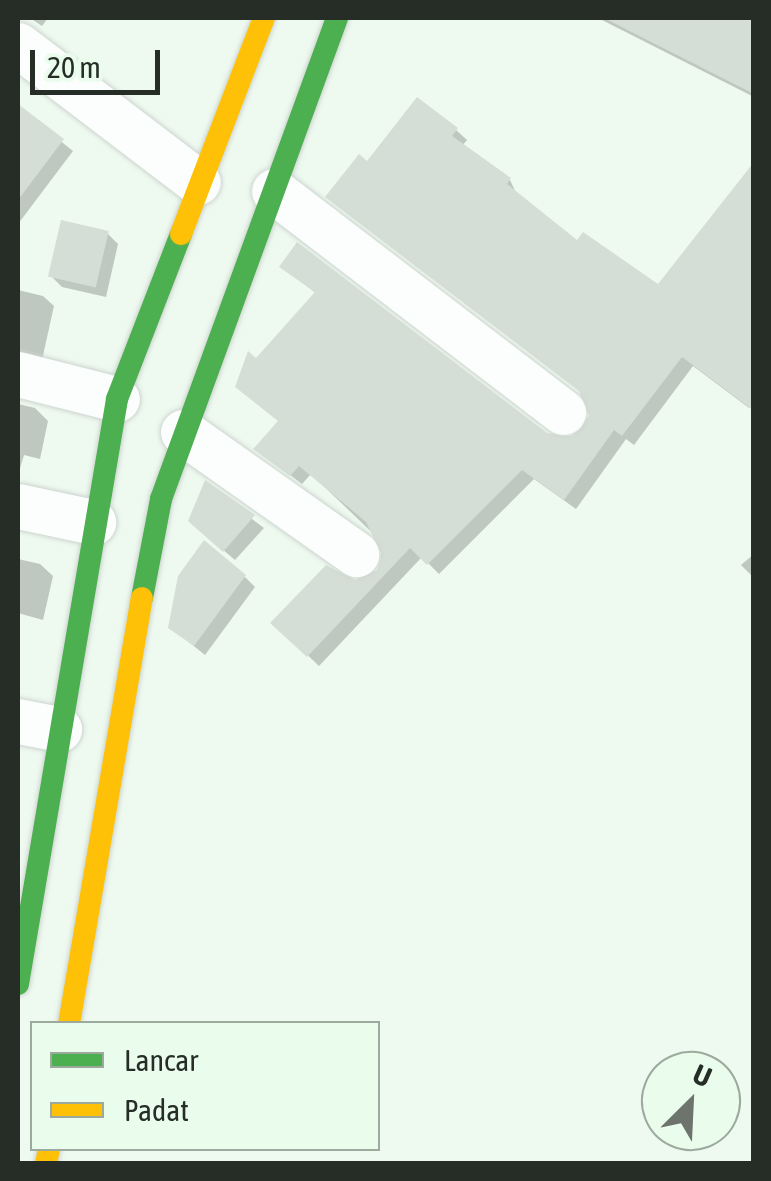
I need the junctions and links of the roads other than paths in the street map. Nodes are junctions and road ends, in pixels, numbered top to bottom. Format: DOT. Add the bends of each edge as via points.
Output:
graph roads {
  1 [pos="264,18"];
  2 [pos="337,18"];
  3 [pos="18,46"];
  4 [pos="198,182"];
  5 [pos="274,191"];
  6 [pos="18,374"];
  7 [pos="117,400"];
  8 [pos="563,412"];
  9 [pos="183,432"];
  10 [pos="18,506"];
  11 [pos="93,522"];
  12 [pos="356,554"];
  13 [pos="106,627"];
  14 [pos="38,725"];
  15 [pos="18,984"];
  16 [pos="69,1021"];
  1 -- 4 [label="main road"];
  2 -- 5 [label="main road"];
  3 -- 4 [label="street"];
  4 -- 7 [label="main road"];
  5 -- 8 [label="street"];
  5 -- 9 [label="main road"];
  6 -- 7 [label="street"];
  7 -- 11 [label="main road"];
  9 -- 12 [label="street"];
  9 -- 13 [label="main road"];
  10 -- 11 [label="street"];
  11 -- 13 [label="main road"];
  13 -- 14 [label="main road"];
  13 -- 16 [label="main road"];
  14 -- 15 [label="main road"];
}
